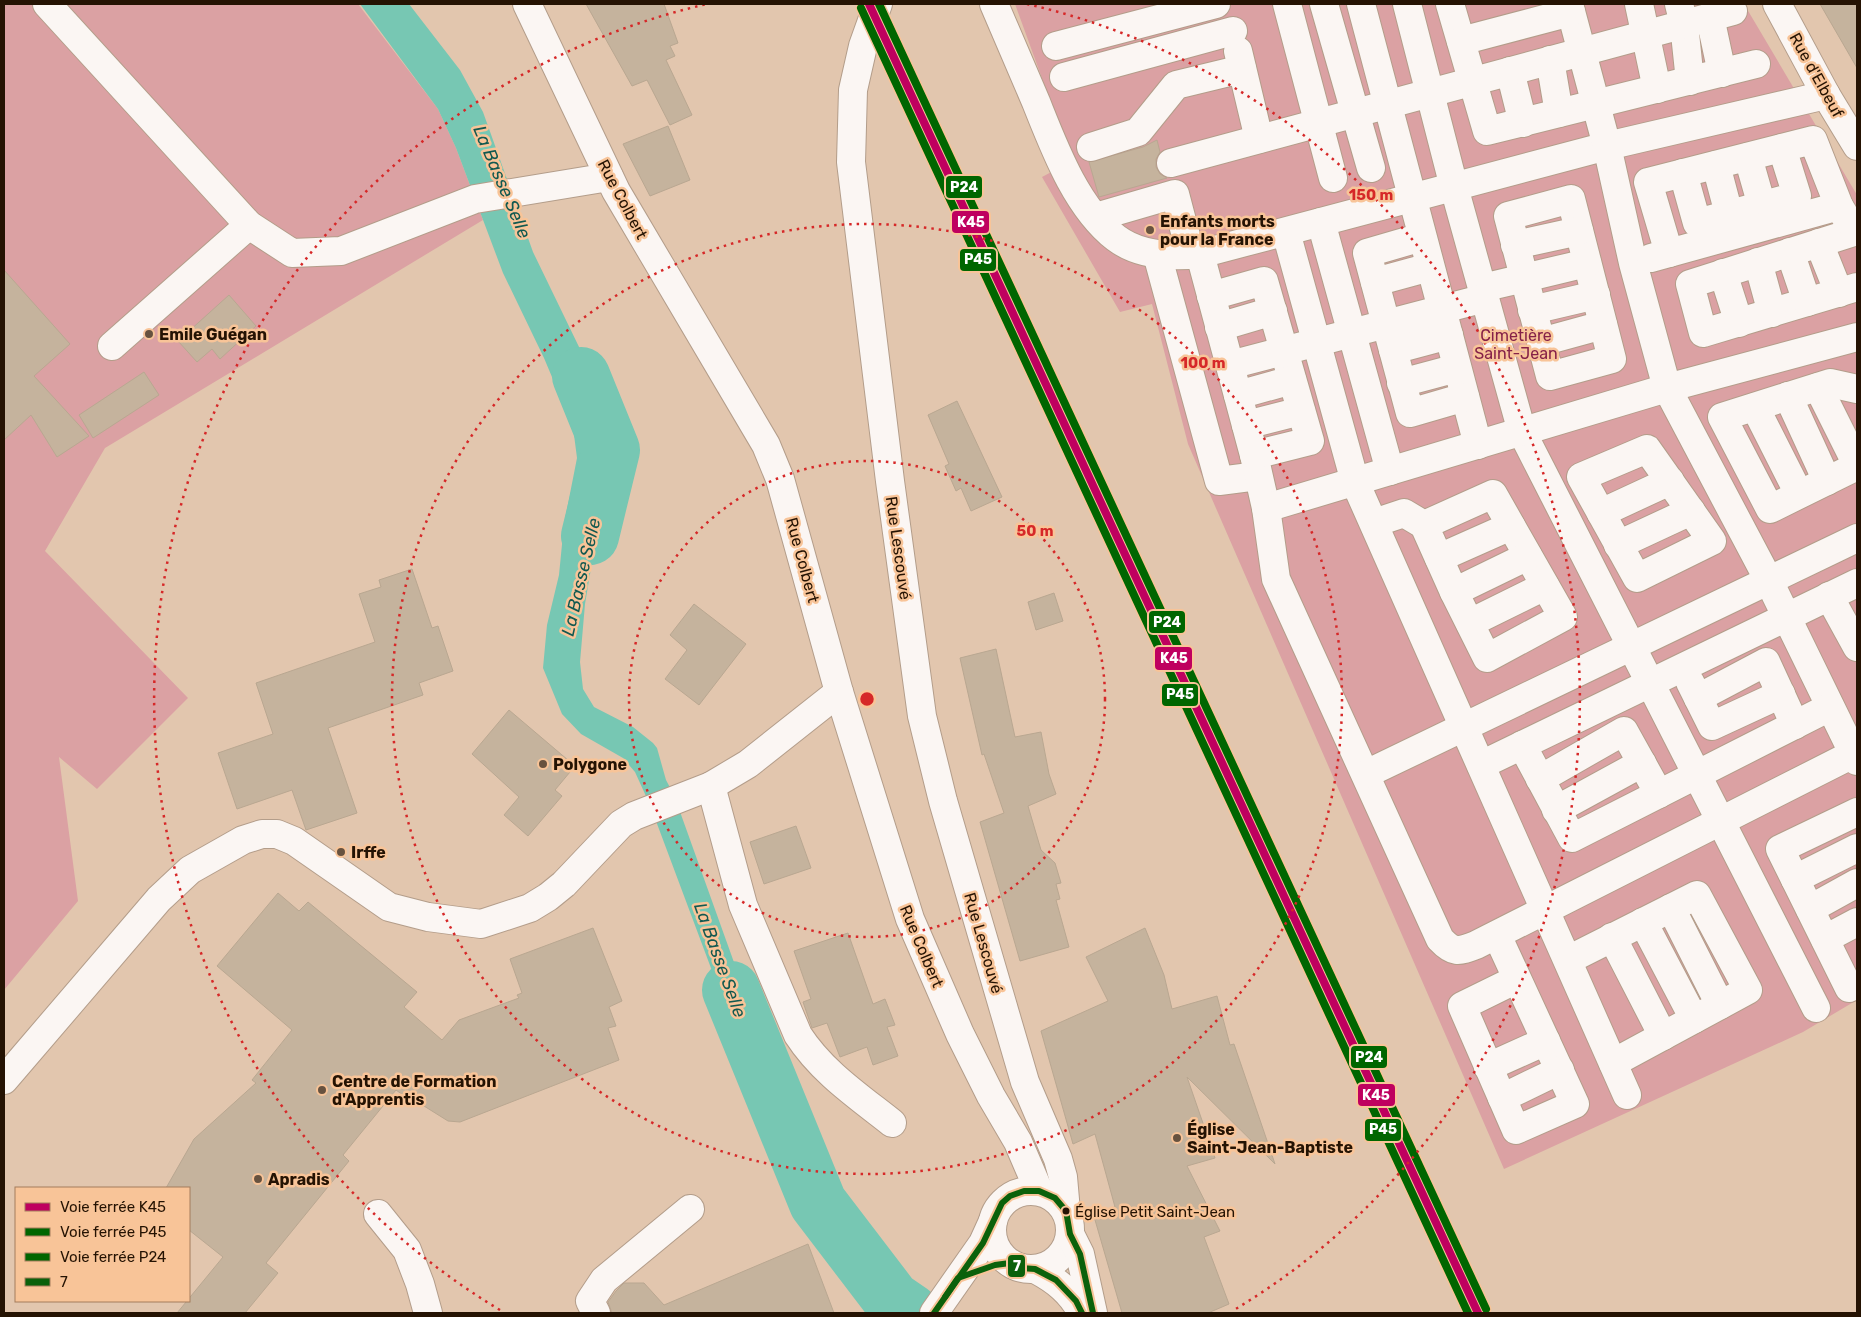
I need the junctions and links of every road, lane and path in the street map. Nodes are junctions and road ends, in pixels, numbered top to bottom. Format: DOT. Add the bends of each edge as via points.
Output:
graph roads {
  1 [pos="47,4"];
  2 [pos="527,4"];
  3 [pos="878,4"];
  4 [pos="994,4"];
  5 [pos="1216,4"];
  6 [pos="1227,4"];
  7 [pos="1287,4"];
  8 [pos="1324,4"];
  9 [pos="1362,4"];
  10 [pos="1407,4"];
  11 [pos="1639,4"];
  12 [pos="1777,4"];
  13 [pos="1454,5"];
  14 [pos="1570,8"];
  15 [pos="1681,14"];
  16 [pos="1233,31"];
  17 [pos="1647,34"];
  18 [pos="1461,40"];
  19 [pos="1056,46"];
  20 [pos="1582,52"];
  21 [pos="1550,60"];
  22 [pos="1756,64"];
  23 [pos="1242,69"];
  24 [pos="1510,71"];
  25 [pos="1722,73"];
  26 [pos="1064,77"];
  27 [pos="1472,81"];
  28 [pos="1690,81"];
  29 [pos="1657,89"];
  30 [pos="1430,93"];
  31 [pos="1826,95"];
  32 [pos="1388,104"];
  33 [pos="1596,104"];
  34 [pos="1355,113"];
  35 [pos="1559,113"];
  36 [pos="1522,122"];
  37 [pos="1318,123"];
  38 [pos="1259,139"];
  39 [pos="1607,146"];
  40 [pos="1857,146"];
  41 [pos="1091,147"];
  42 [pos="1782,148"];
  43 [pos="1748,157"];
  44 [pos="1171,163"];
  45 [pos="1716,165"];
  46 [pos="1370,168"];
  47 [pos="1683,173"];
  48 [pos="609,177"];
  49 [pos="1333,178"];
  50 [pos="1454,187"];
  51 [pos="1412,198"];
  52 [pos="1762,206"];
  53 [pos="1838,206"];
  54 [pos="1729,214"];
  55 [pos="1096,217"];
  56 [pos="1321,222"];
  57 [pos="248,225"];
  58 [pos="1286,232"];
  59 [pos="1856,235"];
  60 [pos="1422,237"];
  61 [pos="1819,243"];
  62 [pos="1790,252"];
  63 [pos="1669,253"];
  64 [pos="1157,254"];
  65 [pos="1196,255"];
  66 [pos="1758,262"];
  67 [pos="1587,263"];
  68 [pos="1633,263"];
  69 [pos="1430,267"];
  70 [pos="1722,273"];
  71 [pos="1524,278"];
  72 [pos="1375,282"];
  73 [pos="1848,290"];
  74 [pos="1484,293"];
  75 [pos="1596,295"];
  76 [pos="1211,296"];
  77 [pos="1807,302"];
  78 [pos="1532,310"];
  79 [pos="1273,311"];
  80 [pos="1772,313"];
  81 [pos="1445,322"];
  82 [pos="1739,323"];
  83 [pos="1386,324"];
  84 [pos="1219,327"];
  85 [pos="1352,333"];
  86 [pos="1703,333"];
  87 [pos="1857,337"];
  88 [pos="1316,342"];
  89 [pos="112,346"];
  90 [pos="1393,350"];
  91 [pos="1284,351"];
  92 [pos="1230,365"];
  93 [pos="1457,368"];
  94 [pos="1715,376"];
  95 [pos="1292,380"];
  96 [pos="1402,382"];
  97 [pos="1818,387"];
  98 [pos="1667,388"];
  99 [pos="1857,390"];
  100 [pos="1238,395"];
  101 [pos="1788,396"];
  102 [pos="1465,397"];
  103 [pos="1301,411"];
  104 [pos="1246,425"];
  105 [pos="1522,432"];
  106 [pos="1478,445"];
  107 [pos="1857,465"];
  108 [pos="1256,466"];
  109 [pos="1390,471"];
  110 [pos="1670,481"];
  111 [pos="1827,481"];
  112 [pos="1355,482"];
  113 [pos="1266,508"];
  114 [pos="1691,511"];
  115 [pos="1601,513"];
  116 [pos="1374,523"];
  117 [pos="1424,525"];
  118 [pos="1511,526"];
  119 [pos="1857,538"];
  120 [pos="1618,545"];
  121 [pos="1528,556"];
  122 [pos="1439,558"];
  123 [pos="1768,579"];
  124 [pos="1545,586"];
  125 [pos="1849,590"];
  126 [pos="1454,592"];
  127 [pos="1786,617"];
  128 [pos="1470,623"];
  129 [pos="1753,633"];
  130 [pos="1632,646"];
  131 [pos="1857,647"];
  132 [pos="1766,662"];
  133 [pos="1683,667"];
  134 [pos="1650,683"];
  135 [pos="839,692"];
  136 [pos="1781,694"];
  137 [pos="1698,698"];
  138 [pos="1830,707"];
  139 [pos="1795,725"];
  140 [pos="1464,726"];
  141 [pos="1522,745"];
  142 [pos="1856,756"];
  143 [pos="1642,763"];
  144 [pos="1481,765"];
  145 [pos="1366,774"];
  146 [pos="1697,774"];
  147 [pos="1540,779"];
  148 [pos="711,786"];
  149 [pos="1659,794"];
  150 [pos="1556,810"];
  151 [pos="1857,812"];
  152 [pos="1721,821"];
  153 [pos="1857,848"];
  154 [pos="1795,879"];
  155 [pos="1857,883"];
  156 [pos="1810,909"];
  157 [pos="1545,910"];
  158 [pos="1642,922"];
  159 [pos="1857,922"];
  160 [pos="1497,935"];
  161 [pos="1612,937"];
  162 [pos="1825,939"];
  163 [pos="1568,960"];
  164 [pos="1849,972"];
  165 [pos="1517,979"];
  166 [pos="1816,1008"];
  167 [pos="1694,1019"];
  168 [pos="1663,1036"];
  169 [pos="1546,1041"];
  170 [pos="1613,1063"];
  171 [pos="1488,1067"];
  172 [pos="1560,1070"];
  173 [pos="4,1080"];
  174 [pos="1025,1082"];
  175 [pos="1627,1095"];
  176 [pos="1502,1098"];
  177 [pos="892,1123"];
  178 [pos="1018,1142"];
  179 [pos="1039,1191"];
  180 [pos="1010,1196"];
  181 [pos="690,1209"];
  182 [pos="378,1214"];
  183 [pos="993,1221"];
  184 [pos="1068,1223"];
  185 [pos="1022,1266"];
  186 [pos="945,1296"];
  187 [pos="428,1313"];
  188 [pos="596,1313"];
  189 [pos="1082,1313"];
  190 [pos="1093,1313"];
  1 -- 57 [label="street"];
  2 -- 48 [label="street, Rue Colbert"];
  3 -- 174 [label="street, Rue Lescouvé" via="855,76 851,105 851,162 922,716 946,811"];
  4 -- 55 [label="street" via="1063,167"];
  5 -- 19 [label="street"];
  6 -- 16 [label="street"];
  7 -- 37 [label="street"];
  8 -- 34 [label="street"];
  9 -- 32 [label="street"];
  10 -- 30 [label="street"];
  11 -- 17 [label="street"];
  12 -- 31 [label="street, Rue d'Elbeuf"];
  13 -- 18 [label="street"];
  14 -- 18 [label="street"];
  14 -- 20 [label="street"];
  15 -- 17 [label="street"];
  15 -- 25 [label="street" via="1722,14"];
  15 -- 28 [label="street"];
  16 -- 23 [label="street"];
  16 -- 26 [label="street"];
  17 -- 20 [label="street"];
  17 -- 29 [label="street"];
  18 -- 27 [label="street"];
  20 -- 21 [label="street"];
  20 -- 33 [label="street"];
  21 -- 24 [label="street"];
  21 -- 35 [label="street"];
  22 -- 25 [label="street"];
  23 -- 38 [label="street"];
  23 -- 41 [label="street" via="1176,85 1138,132"];
  24 -- 27 [label="street"];
  24 -- 36 [label="street"];
  25 -- 28 [label="street"];
  27 -- 30 [label="street"];
  27 -- 36 [label="street" via="1487,132"];
  28 -- 29 [label="street"];
  29 -- 33 [label="street"];
  30 -- 32 [label="street"];
  30 -- 50 [label="street"];
  31 -- 39 [label="street"];
  31 -- 40 [label="street, Rue d'Elbeuf"];
  32 -- 34 [label="street"];
  32 -- 51 [label="street"];
  33 -- 35 [label="street"];
  33 -- 39 [label="street"];
  34 -- 37 [label="street"];
  34 -- 46 [label="street"];
  35 -- 36 [label="street"];
  37 -- 38 [label="street"];
  37 -- 49 [label="street"];
  38 -- 44 [label="street"];
  39 -- 50 [label="street"];
  39 -- 68 [label="street"];
  42 -- 43 [label="street"];
  42 -- 52 [label="street" via="1797,196"];
  42 -- 53 [label="street" via="1813,140"];
  43 -- 45 [label="street"];
  43 -- 52 [label="street"];
  45 -- 47 [label="street"];
  45 -- 54 [label="street"];
  47 -- 54 [label="street" via="1697,223"];
  47 -- 63 [label="street" via="1648,182"];
  48 -- 57 [label="street" via="475,199 341,251 292,254"];
  48 -- 135 [label="street, Rue Colbert" via="766,445 780,479"];
  50 -- 51 [label="street"];
  50 -- 74 [label="street"];
  51 -- 56 [label="street"];
  51 -- 60 [label="street"];
  52 -- 54 [label="street"];
  53 -- 59 [label="street"];
  53 -- 63 [label="street"];
  55 -- 64 [label="street" via="1117,238 1140,250"];
  55 -- 65 [label="street" via="1175,194"];
  56 -- 58 [label="street"];
  56 -- 85 [label="street"];
  57 -- 89 [label="street"];
  58 -- 65 [label="street"];
  58 -- 88 [label="street"];
  59 -- 61 [label="street"];
  60 -- 69 [label="street"];
  60 -- 72 [label="street" via="1367,253"];
  61 -- 62 [label="street"];
  61 -- 73 [label="street"];
  62 -- 66 [label="street"];
  62 -- 77 [label="street"];
  63 -- 68 [label="street"];
  64 -- 65 [label="street"];
  64 -- 108 [label="street" via="1219,481"];
  65 -- 76 [label="street"];
  66 -- 70 [label="street"];
  66 -- 80 [label="street"];
  67 -- 71 [label="street"];
  67 -- 71 [label="street" via="1579,231 1516,245"];
  67 -- 75 [label="street"];
  68 -- 98 [label="street"];
  69 -- 72 [label="street"];
  69 -- 81 [label="street"];
  70 -- 82 [label="street"];
  70 -- 86 [label="street" via="1690,284"];
  71 -- 74 [label="street"];
  71 -- 78 [label="street"];
  72 -- 83 [label="street"];
  73 -- 77 [label="street"];
  74 -- 81 [label="street"];
  74 -- 105 [label="street"];
  75 -- 78 [label="street"];
  75 -- 78 [label="street" via="1603,326 1541,342"];
  76 -- 79 [label="street" via="1264,281"];
  76 -- 84 [label="street"];
  77 -- 80 [label="street"];
  79 -- 84 [label="street"];
  79 -- 91 [label="street"];
  80 -- 82 [label="street"];
  81 -- 83 [label="street"];
  81 -- 90 [label="street"];
  81 -- 93 [label="street"];
  82 -- 86 [label="street"];
  83 -- 85 [label="street"];
  83 -- 90 [label="street"];
  84 -- 92 [label="street"];
  85 -- 88 [label="street"];
  85 -- 109 [label="street"];
  86 -- 94 [label="street"];
  87 -- 94 [label="street"];
  88 -- 91 [label="street"];
  88 -- 112 [label="street"];
  90 -- 96 [label="street"];
  91 -- 92 [label="street"];
  91 -- 95 [label="street"];
  92 -- 100 [label="street"];
  93 -- 96 [label="street"];
  93 -- 102 [label="street"];
  94 -- 98 [label="street"];
  95 -- 100 [label="street"];
  95 -- 103 [label="street"];
  96 -- 102 [label="street" via="1410,413"];
  97 -- 99 [label="street" via="1830,383"];
  97 -- 101 [label="street"];
  97 -- 107 [label="street"];
  98 -- 105 [label="street"];
  98 -- 123 [label="street"];
  100 -- 104 [label="street"];
  101 -- 111 [label="street"];
  101 -- 111 [label="street" via="1755,407 1799,494"];
  102 -- 106 [label="street"];
  103 -- 104 [label="street"];
  103 -- 108 [label="street" via="1310,441"];
  104 -- 108 [label="street"];
  105 -- 106 [label="street"];
  105 -- 130 [label="street"];
  106 -- 109 [label="street"];
  107 -- 111 [label="street"];
  108 -- 113 [label="street"];
  109 -- 112 [label="street"];
  110 -- 114 [label="street"];
  110 -- 115 [label="street"];
  110 -- 115 [label="street" via="1648,449 1581,477"];
  112 -- 113 [label="street"];
  112 -- 116 [label="street"];
  113 -- 145 [label="street" via="1276,579"];
  114 -- 120 [label="street"];
  114 -- 120 [label="street" via="1712,541 1636,578"];
  115 -- 120 [label="street"];
  116 -- 117 [label="street" via="1404,513"];
  116 -- 140 [label="street"];
  117 -- 118 [label="street" via="1493,494"];
  117 -- 122 [label="street"];
  118 -- 121 [label="street"];
  118 -- 122 [label="street"];
  119 -- 123 [label="street"];
  121 -- 124 [label="street"];
  121 -- 126 [label="street"];
  122 -- 126 [label="street"];
  123 -- 127 [label="street"];
  123 -- 130 [label="street"];
  124 -- 128 [label="street"];
  124 -- 128 [label="street" via="1563,617 1487,658"];
  125 -- 127 [label="street"];
  125 -- 131 [label="street"];
  126 -- 128 [label="street"];
  127 -- 129 [label="street"];
  127 -- 138 [label="street"];
  129 -- 132 [label="street"];
  129 -- 133 [label="street"];
  130 -- 134 [label="street"];
  130 -- 140 [label="street"];
  132 -- 136 [label="street"];
  132 -- 137 [label="street"];
  133 -- 134 [label="street"];
  133 -- 137 [label="street"];
  134 -- 141 [label="street"];
  134 -- 146 [label="street"];
  135 -- 148 [label="street" via="748,764"];
  135 -- 178 [label="street, Rue Colbert" via="910,919 960,1034"];
  136 -- 137 [label="street" via="1712,726"];
  136 -- 139 [label="street"];
  138 -- 139 [label="street"];
  138 -- 142 [label="street"];
  139 -- 146 [label="street"];
  140 -- 144 [label="street"];
  140 -- 145 [label="street"];
  141 -- 144 [label="street"];
  141 -- 147 [label="street"];
  142 -- 152 [label="street"];
  143 -- 147 [label="street" via="1624,731"];
  143 -- 149 [label="street"];
  143 -- 150 [label="street"];
  144 -- 157 [label="street"];
  145 -- 160 [label="street" via="1440,939 1450,949 1462,951"];
  146 -- 149 [label="street"];
  146 -- 152 [label="street"];
  147 -- 150 [label="street"];
  148 -- 173 [label="street" via="621,824 548,897 530,908 481,924 428,917 389,907 294,841 277,834 262,834 243,840 190,870 159,899"];
  148 -- 177 [label="street" via="743,905 798,1035 809,1052 835,1078"];
  149 -- 150 [label="street" via="1572,838"];
  151 -- 154 [label="street" via="1780,849"];
  152 -- 157 [label="street"];
  152 -- 166 [label="street"];
  153 -- 154 [label="street"];
  154 -- 156 [label="street"];
  155 -- 156 [label="street"];
  156 -- 162 [label="street"];
  157 -- 160 [label="street"];
  157 -- 163 [label="street"];
  158 -- 161 [label="street"];
  158 -- 167 [label="street"];
  158 -- 167 [label="street" via="1671,908 1720,1005"];
  159 -- 162 [label="street"];
  160 -- 165 [label="street"];
  161 -- 163 [label="street"];
  161 -- 168 [label="street"];
  162 -- 164 [label="street"];
  163 -- 170 [label="street"];
  165 -- 169 [label="street"];
  165 -- 171 [label="street" via="1462,1006"];
  167 -- 168 [label="street"];
  168 -- 170 [label="street"];
  169 -- 171 [label="street"];
  169 -- 172 [label="street"];
  170 -- 175 [label="street"];
  171 -- 176 [label="street"];
  172 -- 176 [label="street"];
  172 -- 176 [label="street" via="1576,1104 1516,1130"];
  174 -- 178 [label="street, Rue Lescouvé" via="1023,1123"];
  174 -- 184 [label="street, Rue Lescouvé" via="1058,1159"];
  178 -- 179 [label="street, Rue Colbert"];
  178 -- 180 [label="street"];
  179 -- 180 [label="street" via="1024,1191"];
  179 -- 184 [label="street" via="1055,1198"];
  180 -- 183 [label="street" via="1002,1203"];
  181 -- 188 [label="street" via="604,1280 590,1301"];
  182 -- 187 [label="street" via="407,1250"];
  183 -- 185 [label="street" via="997,1249"];
  183 -- 186 [label="street" via="983,1243"];
  184 -- 185 [label="street" via="1066,1247 1059,1258 1048,1266"];
  184 -- 190 [label="street" via="1080,1254"];
  185 -- 186 [label="street"];
  185 -- 189 [label="street" via="1056,1280 1076,1301"];
}
